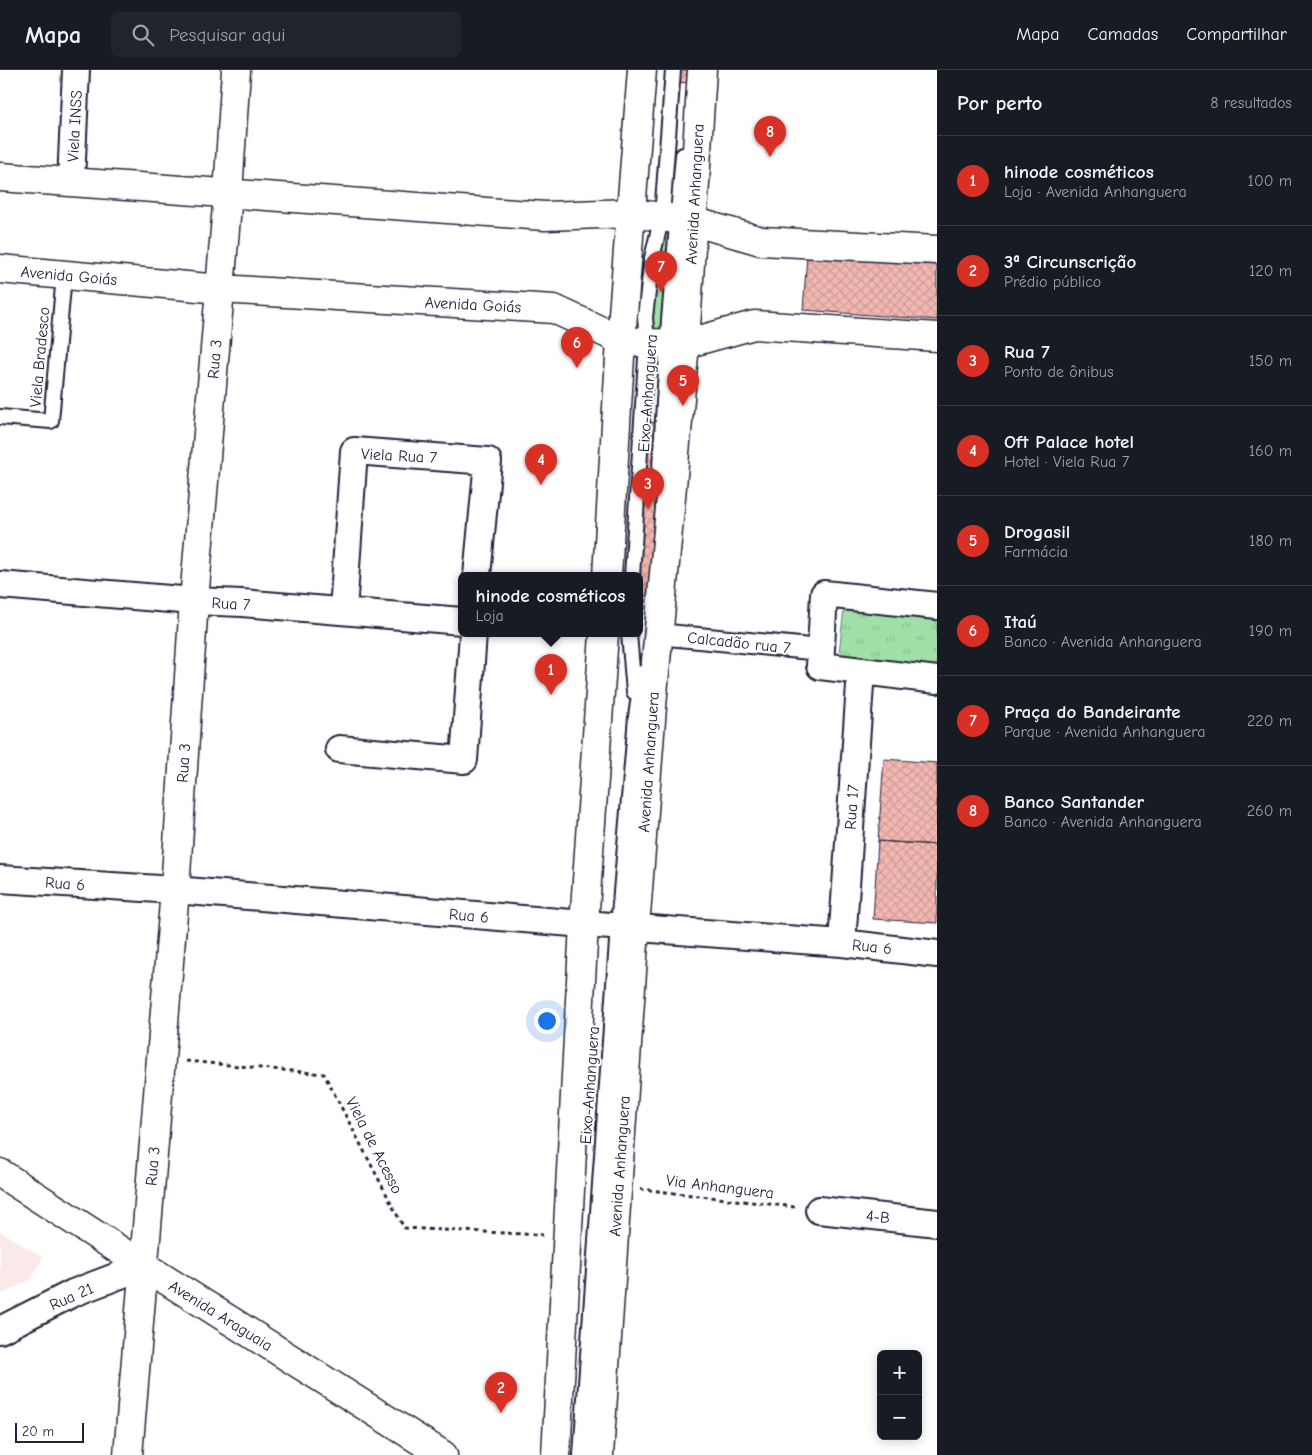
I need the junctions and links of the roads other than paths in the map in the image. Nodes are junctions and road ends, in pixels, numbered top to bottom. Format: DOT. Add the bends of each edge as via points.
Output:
graph roads {
  1 [pos="76,70"];
  2 [pos="236,70"];
  3 [pos="642,70"];
  4 [pos="673,70"];
  5 [pos="690,70"];
  6 [pos="702,70"];
  7 [pos="0,177"];
  8 [pos="71,182"];
  9 [pos="228,193"];
  10 [pos="631,213"];
  11 [pos="678,219"];
  12 [pos="937,250"];
  13 [pos="0,269"];
  14 [pos="64,275"];
  15 [pos="220,289"];
  16 [pos="937,337"];
  17 [pos="655,343"];
  18 [pos="0,417"];
  19 [pos="477,572"];
  20 [pos="608,572"];
  21 [pos="632,572"];
  22 [pos="0,585"];
  23 [pos="194,601"];
  24 [pos="937,606"];
  25 [pos="343,611"];
  26 [pos="458,621"];
  27 [pos="658,634"];
  28 [pos="472,637"];
  29 [pos="604,637"];
  30 [pos="629,637"];
  31 [pos="820,650"];
  32 [pos="861,670"];
  33 [pos="937,680"];
  34 [pos="636,717"];
  35 [pos="339,749"];
  36 [pos="0,879"];
  37 [pos="174,890"];
  38 [pos="584,924"];
  39 [pos="626,927"];
  40 [pos="842,943"];
  41 [pos="937,954"];
  42 [pos="0,1173"];
  43 [pos="819,1210"];
  44 [pos="937,1222"];
  45 [pos="144,1266"];
  46 [pos="0,1330"];
  47 [pos="128,1455"];
  48 [pos="443,1455"];
  49 [pos="556,1455"];
  50 [pos="581,1455"];
  51 [pos="599,1455"];
  1 -- 8 [label="street, Viela INSS"];
  2 -- 9 [label="main road, Rua 3"];
  3 -- 10 [label="main road, Avenida Anhanguera"];
  4 -- 11 [label="lane, Eixo-Anhanguera"];
  5 -- 11 [label="lane, Eixo-Anhanguera"];
  6 -- 11 [label="main road, Avenida Anhanguera"];
  7 -- 8 [label="main road"];
  8 -- 9 [label="main road"];
  9 -- 10 [label="main road" via="544,216"];
  9 -- 15 [label="main road, Rua 3"];
  10 -- 11 [label="main road"];
  10 -- 17 [label="main road, Avenida Anhanguera"];
  11 -- 12 [label="main road" via="761,241"];
  11 -- 17 [label="main road, Avenida Anhanguera"];
  11 -- 17 [label="lane, Eixo-Anhanguera" via="652,258 645,317"];
  13 -- 14 [label="main road, Avenida Goiás"];
  14 -- 15 [label="main road, Avenida Goiás"];
  14 -- 18 [label="lane, Viela Bradesco" via="51,422"];
  15 -- 17 [label="main road, Avenida Goiás" via="554,309"];
  15 -- 23 [label="main road, Rua 3"];
  16 -- 17 [label="main road" via="754,324"];
  17 -- 20 [label="main road, Avenida Anhanguera"];
  17 -- 21 [label="lane, Eixo-Anhanguera"];
  17 -- 27 [label="main road, Avenida Anhanguera"];
  17 -- 34 [label="lane, Eixo-Anhanguera" via="650,615"];
  19 -- 25 [label="street, Viela Rua 7" via="488,461 354,451"];
  22 -- 23 [label="street, Rua 7"];
  23 -- 25 [label="street, Rua 7"];
  23 -- 37 [label="main road, Rua 3"];
  24 -- 31 [label="street" via="824,594"];
  25 -- 26 [label="street, Rua 7"];
  27 -- 31 [label="street, Calcadão rua 7"];
  27 -- 39 [label="main road, Avenida Anhanguera"];
  28 -- 35 [label="street" via="464,760"];
  29 -- 38 [label="main road"];
  30 -- 34 [label="lane, Eixo-Anhanguera"];
  31 -- 32 [label="street" via="820,666"];
  32 -- 33 [label="street"];
  32 -- 40 [label="street, Rua 17"];
  34 -- 39 [label="lane, Eixo-Anhanguera"];
  36 -- 37 [label="street, Rua 6"];
  37 -- 38 [label="street, Rua 6"];
  37 -- 45 [label="main road, Rua 3"];
  38 -- 39 [label="street, Rua 6"];
  38 -- 49 [label="main road"];
  39 -- 40 [label="street, Rua 6"];
  39 -- 50 [label="lane, Eixo-Anhanguera"];
  39 -- 51 [label="main road, Avenida Anhanguera" via="617,1187"];
  40 -- 41 [label="street, Rua 6"];
  42 -- 45 [label="main road, Avenida Araguaia"];
  43 -- 44 [label="street, 4-B"];
  45 -- 46 [label="street, Rua 21" via="73,1292"];
  45 -- 47 [label="main road, Rua 3"];
  45 -- 48 [label="main road, Avenida Araguaia"];
}
